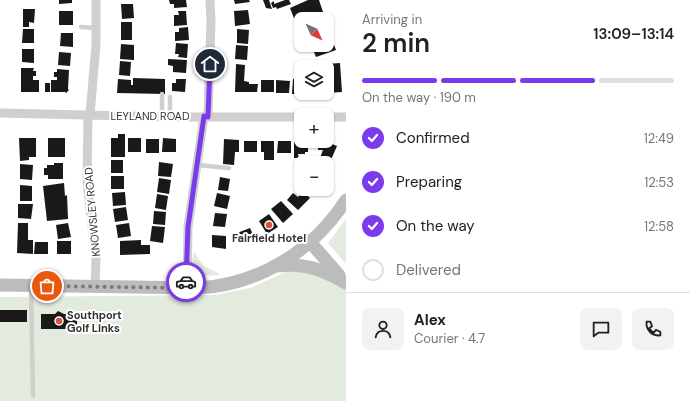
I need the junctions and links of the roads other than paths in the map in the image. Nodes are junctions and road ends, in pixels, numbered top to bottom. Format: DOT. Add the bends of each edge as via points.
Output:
graph roads {
  1 [pos="96,0"];
  2 [pos="210,0"];
  3 [pos="81,27"];
  4 [pos="96,28"];
  5 [pos="162,94"];
  6 [pos="170,97"];
  7 [pos="0,113"];
  8 [pos="89,115"];
  9 [pos="166,116"];
  10 [pos="206,116"];
  11 [pos="294,117"];
  12 [pos="334,117"];
  13 [pos="346,117"];
  14 [pos="197,165"];
  15 [pos="230,168"];
  16 [pos="346,200"];
  17 [pos="310,242"];
  18 [pos="277,266"];
  19 [pos="346,282"];
  20 [pos="0,284"];
  21 [pos="95,285"];
  22 [pos="31,286"];
  23 [pos="187,288"];
  24 [pos="33,396"];
  1 -- 4 [label="street, KNOWSLEY ROAD"];
  2 -- 10 [label="street"];
  3 -- 4 [label="lane"];
  4 -- 8 [label="street, KNOWSLEY ROAD"];
  5 -- 9 [label="lane"];
  6 -- 9 [label="lane"];
  7 -- 8 [label="street, LEYLAND ROAD"];
  8 -- 9 [label="street, LEYLAND ROAD"];
  8 -- 21 [label="street, KNOWSLEY ROAD" via="87,182 96,260"];
  9 -- 10 [label="street, LEYLAND ROAD"];
  10 -- 11 [label="street, LEYLAND ROAD"];
  10 -- 14 [label="street"];
  12 -- 13 [label="street"];
  14 -- 15 [label="lane"];
  14 -- 23 [label="street" via="188,227"];
  16 -- 17 [label="street" via="326,227"];
  17 -- 18 [label="street"];
  17 -- 19 [label="street"];
  18 -- 19 [label="street" via="306,265"];
  18 -- 23 [label="street" via="231,284"];
  20 -- 22 [label="street"];
  21 -- 22 [label="street"];
  21 -- 23 [label="street"];
  22 -- 24 [label="lane"];
}
